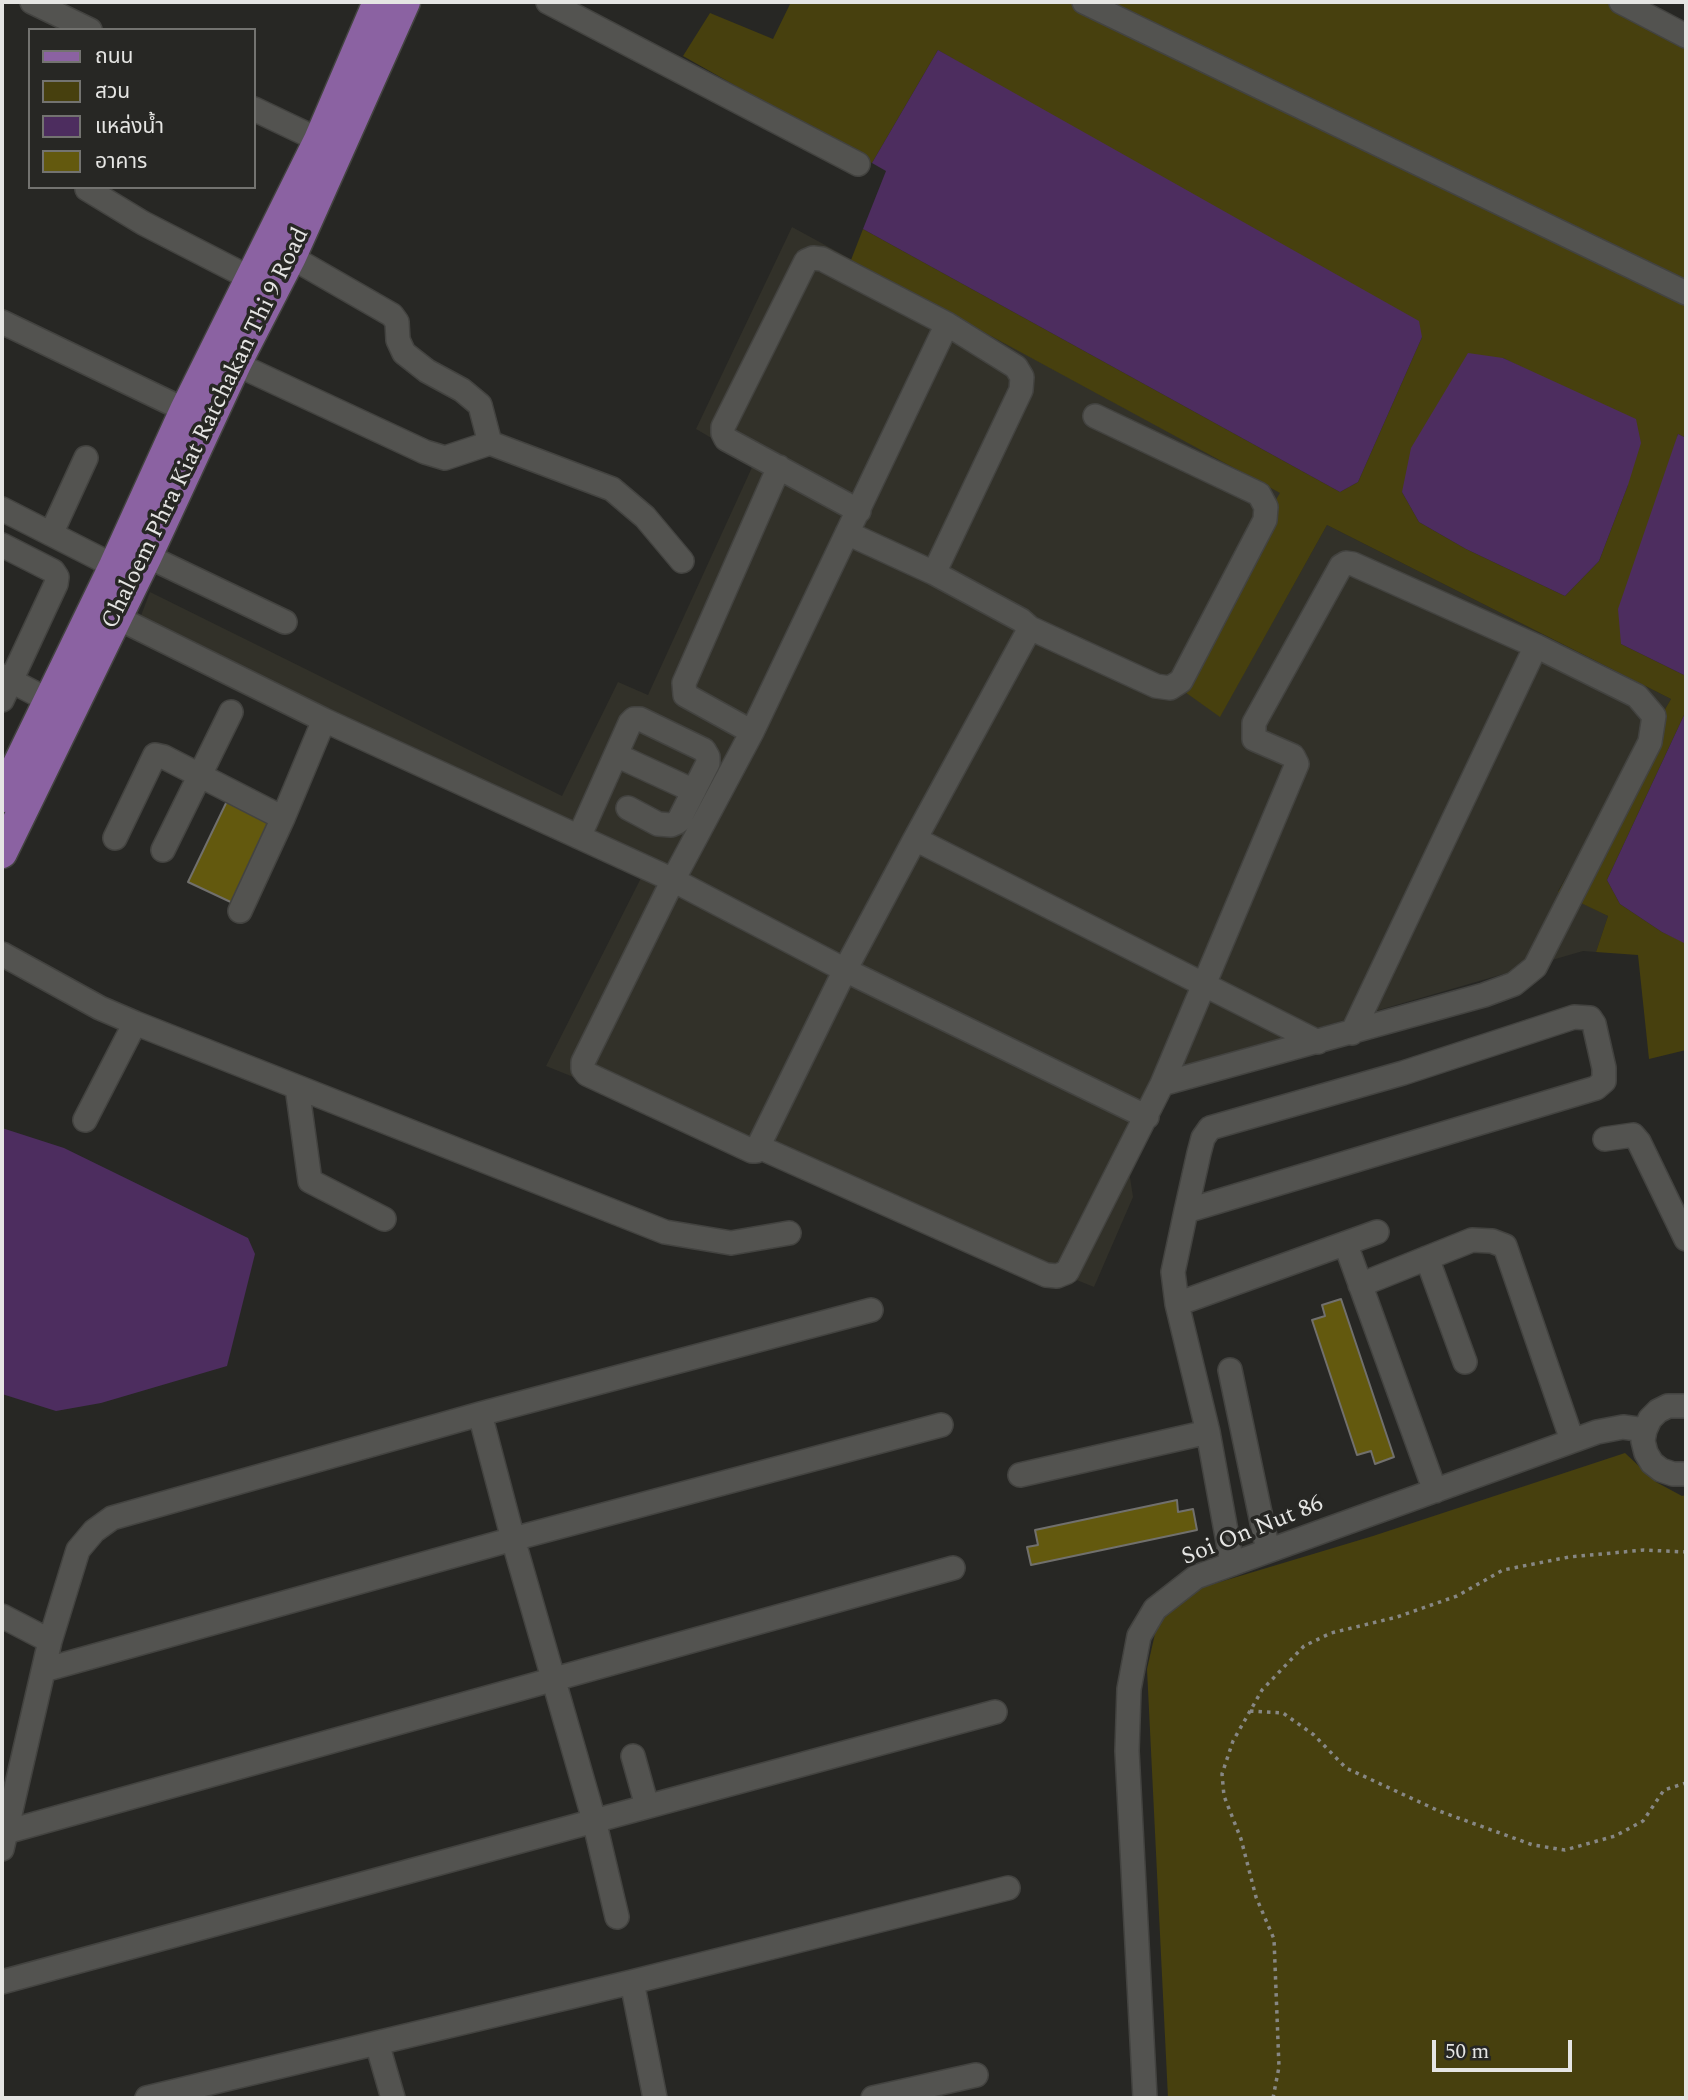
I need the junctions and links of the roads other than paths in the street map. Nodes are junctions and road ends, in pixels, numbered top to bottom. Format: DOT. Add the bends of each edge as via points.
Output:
graph roads {
  1 [pos="32,2"];
  2 [pos="378,2"];
  3 [pos="405,2"];
  4 [pos="548,2"];
  5 [pos="1084,2"];
  6 [pos="1621,2"];
  7 [pos="86,28"];
  8 [pos="1686,36"];
  9 [pos="256,110"];
  10 [pos="319,140"];
  11 [pos="858,164"];
  12 [pos="87,190"];
  13 [pos="291,257"];
  14 [pos="250,278"];
  15 [pos="1686,293"];
  16 [pos="2,322"];
  17 [pos="947,324"];
  18 [pos="236,364"];
  19 [pos="185,410"];
  20 [pos="1095,416"];
  21 [pos="490,443"];
  22 [pos="86,458"];
  23 [pos="779,467"];
  24 [pos="2,509"];
  25 [pos="859,511"];
  26 [pos="847,533"];
  27 [pos="51,534"];
  28 [pos="2,545"];
  29 [pos="147,556"];
  30 [pos="682,561"];
  31 [pos="114,566"];
  32 [pos="934,573"];
  33 [pos="116,617"];
  34 [pos="285,622"];
  35 [pos="1030,628"];
  36 [pos="1536,646"];
  37 [pos="5,685"];
  38 [pos="48,700"];
  39 [pos="230,712"];
  40 [pos="324,720"];
  41 [pos="752,732"];
  42 [pos="616,755"];
  43 [pos="199,774"];
  44 [pos="694,791"];
  45 [pos="2,797"];
  46 [pos="628,808"];
  47 [pos="283,818"];
  48 [pos="579,837"];
  49 [pos="115,838"];
  50 [pos="915,839"];
  51 [pos="163,850"];
  52 [pos="2,853"];
  53 [pos="673,880"];
  54 [pos="240,911"];
  55 [pos="2,954"];
  56 [pos="845,970"];
  57 [pos="1204,984"];
  58 [pos="135,1023"];
  59 [pos="1352,1033"];
  60 [pos="1318,1042"];
  61 [pos="1162,1084"];
  62 [pos="297,1087"];
  63 [pos="1147,1117"];
  64 [pos="85,1120"];
  65 [pos="1605,1139"];
  66 [pos="759,1147"];
  67 [pos="1186,1211"];
  68 [pos="384,1219"];
  69 [pos="1377,1232"];
  70 [pos="789,1233"];
  71 [pos="1686,1239"];
  72 [pos="1346,1245"];
  73 [pos="1427,1258"];
  74 [pos="1360,1285"];
  75 [pos="1177,1304"];
  76 [pos="871,1310"];
  77 [pos="1465,1362"];
  78 [pos="1230,1370"];
  79 [pos="1686,1406"];
  80 [pos="480,1414"];
  81 [pos="941,1425"];
  82 [pos="1645,1430"];
  83 [pos="1208,1432"];
  84 [pos="1572,1440"];
  85 [pos="1686,1474"];
  86 [pos="1020,1475"];
  87 [pos="1435,1491"];
  88 [pos="513,1539"];
  89 [pos="1268,1551"];
  90 [pos="1232,1564"];
  91 [pos="953,1568"];
  92 [pos="2,1616"];
  93 [pos="50,1641"];
  94 [pos="44,1670"];
  95 [pos="553,1678"];
  96 [pos="995,1712"];
  97 [pos="634,1756"];
  98 [pos="647,1806"];
  99 [pos="594,1820"];
  100 [pos="4,1840"];
  101 [pos="1008,1888"];
  102 [pos="617,1917"];
  103 [pos="2,1982"];
  104 [pos="632,1982"];
  105 [pos="377,2043"];
  106 [pos="976,2075"];
  107 [pos="147,2098"];
  108 [pos="393,2098"];
  109 [pos="655,2098"];
  110 [pos="873,2098"];
  111 [pos="1145,2098"];
  1 -- 7 [label="street"];
  2 -- 10 [label="main road, Chaloem Phra Kiat Ratchakan Thi 9 Road"];
  3 -- 13 [label="main road, Chaloem Phra Kiat Ratchakan Thi 9 Road"];
  4 -- 11 [label="street"];
  5 -- 15 [label="street"];
  6 -- 8 [label="street"];
  9 -- 10 [label="street"];
  10 -- 14 [label="main road, Chaloem Phra Kiat Ratchakan Thi 9 Road"];
  12 -- 14 [label="street"];
  13 -- 18 [label="main road, Chaloem Phra Kiat Ratchakan Thi 9 Road"];
  13 -- 21 [label="street" via="392,315 404,353 480,405"];
  14 -- 19 [label="main road, Chaloem Phra Kiat Ratchakan Thi 9 Road"];
  16 -- 19 [label="street"];
  17 -- 23 [label="street" via="822,259 806,261 723,427 726,439"];
  17 -- 25 [label="street"];
  17 -- 32 [label="street" via="1016,367 1023,377 1021,390"];
  18 -- 21 [label="street" via="435,455 445,458"];
  18 -- 29 [label="main road, Chaloem Phra Kiat Ratchakan Thi 9 Road"];
  19 -- 31 [label="main road, Chaloem Phra Kiat Ratchakan Thi 9 Road"];
  20 -- 35 [label="street" via="1259,494 1266,507 1265,520 1181,681 1170,688 1156,686"];
  21 -- 30 [label="street" via="612,489 645,517"];
  22 -- 27 [label="street"];
  23 -- 25 [label="street"];
  23 -- 41 [label="street" via="684,683 685,695"];
  24 -- 27 [label="street"];
  25 -- 26 [label="street"];
  26 -- 32 [label="street"];
  26 -- 41 [label="street"];
  27 -- 31 [label="street"];
  28 -- 37 [label="street" via="57,577"];
  29 -- 33 [label="main road, Chaloem Phra Kiat Ratchakan Thi 9 Road"];
  29 -- 34 [label="street"];
  31 -- 38 [label="main road, Chaloem Phra Kiat Ratchakan Thi 9 Road"];
  32 -- 35 [label="street"];
  33 -- 40 [label="street"];
  33 -- 52 [label="main road, Chaloem Phra Kiat Ratchakan Thi 9 Road"];
  35 -- 50 [label="street"];
  36 -- 57 [label="street" via="1353,564 1341,566 1254,723 1254,739 1293,756 1297,764"];
  36 -- 59 [label="street"];
  36 -- 59 [label="street" via="1637,696 1654,716 1650,742 1535,967 1514,984"];
  37 -- 38 [label="street"];
  38 -- 45 [label="main road, Chaloem Phra Kiat Ratchakan Thi 9 Road"];
  39 -- 43 [label="street"];
  40 -- 47 [label="street"];
  40 -- 48 [label="street"];
  41 -- 53 [label="street"];
  42 -- 44 [label="street"];
  42 -- 44 [label="street" via="630,723 640,719 704,750 708,763"];
  42 -- 48 [label="street"];
  43 -- 47 [label="street"];
  43 -- 49 [label="street" via="155,755"];
  43 -- 51 [label="street"];
  44 -- 46 [label="street" via="678,822 671,825 658,824"];
  47 -- 54 [label="street"];
  48 -- 53 [label="street"];
  50 -- 56 [label="street"];
  50 -- 57 [label="street"];
  53 -- 56 [label="street"];
  53 -- 66 [label="street" via="583,1069 752,1151"];
  55 -- 58 [label="street"];
  56 -- 63 [label="street"];
  56 -- 66 [label="street"];
  57 -- 60 [label="street"];
  57 -- 61 [label="street"];
  58 -- 62 [label="street"];
  58 -- 64 [label="street"];
  59 -- 60 [label="street"];
  60 -- 61 [label="street"];
  61 -- 63 [label="street"];
  62 -- 68 [label="street" via="310,1181"];
  62 -- 70 [label="street" via="665,1232 731,1242"];
  63 -- 66 [label="street" via="1067,1272 1057,1276"];
  65 -- 71 [label="street" via="1633,1135 1639,1142"];
  67 -- 67 [label="street" via="1596,1088 1604,1081 1604,1068 1594,1024 1586,1016 1574,1017 1210,1128 1203,1138"];
  67 -- 75 [label="street" via="1173,1272"];
  69 -- 72 [label="street"];
  72 -- 74 [label="street"];
  72 -- 75 [label="street"];
  73 -- 74 [label="street"];
  73 -- 77 [label="street"];
  73 -- 84 [label="street" via="1472,1240 1505,1246"];
  74 -- 87 [label="street"];
  75 -- 83 [label="street"];
  76 -- 80 [label="street"];
  78 -- 89 [label="street"];
  79 -- 82 [label="street" via="1658,1411"];
  80 -- 88 [label="street"];
  80 -- 93 [label="street" via="112,1518 78,1550"];
  81 -- 88 [label="street"];
  82 -- 84 [label="street, Soi On Nut 86" via="1623,1427"];
  82 -- 85 [label="street" via="1643,1441 1652,1463 1673,1474"];
  83 -- 86 [label="street"];
  83 -- 90 [label="street"];
  84 -- 87 [label="street, Soi On Nut 86"];
  87 -- 89 [label="street, Soi On Nut 86"];
  88 -- 94 [label="street"];
  88 -- 95 [label="street"];
  89 -- 90 [label="street, Soi On Nut 86"];
  90 -- 111 [label="street, Soi On Nut 86" via="1196,1577 1155,1609 1139,1636 1129,1689 1127,1751"];
  91 -- 95 [label="street"];
  92 -- 93 [label="street"];
  93 -- 94 [label="street"];
  94 -- 100 [label="street"];
  95 -- 99 [label="street"];
  95 -- 100 [label="street"];
  96 -- 98 [label="street"];
  97 -- 98 [label="street"];
  98 -- 99 [label="street"];
  99 -- 102 [label="street"];
  99 -- 103 [label="street"];
  101 -- 104 [label="street"];
  104 -- 105 [label="street"];
  104 -- 109 [label="street"];
  105 -- 107 [label="street"];
  105 -- 108 [label="street"];
  106 -- 110 [label="street"];
}
